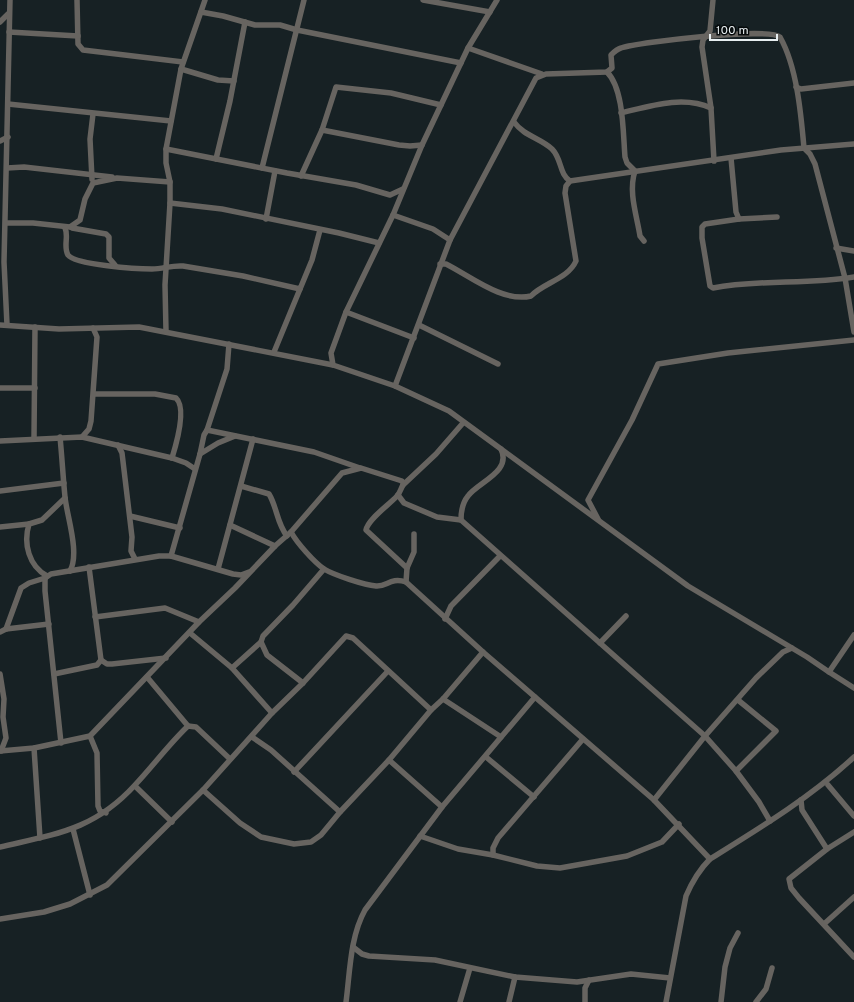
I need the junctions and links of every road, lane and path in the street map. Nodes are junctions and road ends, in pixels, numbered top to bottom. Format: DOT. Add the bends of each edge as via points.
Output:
graph roads {
  1 [pos="10,0"];
  2 [pos="77,0"];
  3 [pos="204,0"];
  4 [pos="304,0"];
  5 [pos="423,0"];
  6 [pos="497,0"];
  7 [pos="713,0"];
  8 [pos="201,12"];
  9 [pos="490,12"];
  10 [pos="8,14"];
  11 [pos="245,22"];
  12 [pos="0,23"];
  13 [pos="9,30"];
  14 [pos="297,30"];
  15 [pos="78,36"];
  16 [pos="705,37"];
  17 [pos="468,48"];
  18 [pos="183,62"];
  19 [pos="461,63"];
  20 [pos="181,69"];
  21 [pos="533,72"];
  22 [pos="607,72"];
  23 [pos="542,74"];
  24 [pos="234,81"];
  25 [pos="535,81"];
  26 [pos="854,83"];
  27 [pos="796,87"];
  28 [pos="8,104"];
  29 [pos="441,105"];
  30 [pos="711,108"];
  31 [pos="621,113"];
  32 [pos="93,114"];
  33 [pos="171,121"];
  34 [pos="514,122"];
  35 [pos="322,130"];
  36 [pos="520,130"];
  37 [pos="508,132"];
  38 [pos="8,136"];
  39 [pos="0,140"];
  40 [pos="854,144"];
  41 [pos="422,145"];
  42 [pos="813,147"];
  43 [pos="804,148"];
  44 [pos="166,149"];
  45 [pos="810,154"];
  46 [pos="731,158"];
  47 [pos="216,160"];
  48 [pos="714,161"];
  49 [pos="7,168"];
  50 [pos="262,168"];
  51 [pos="275,171"];
  52 [pos="635,171"];
  53 [pos="92,175"];
  54 [pos="301,176"];
  55 [pos="117,178"];
  56 [pos="170,182"];
  57 [pos="570,182"];
  58 [pos="93,183"];
  59 [pos="403,189"];
  60 [pos="170,204"];
  61 [pos="393,215"];
  62 [pos="777,217"];
  63 [pos="266,219"];
  64 [pos="739,219"];
  65 [pos="6,223"];
  66 [pos="68,227"];
  67 [pos="320,230"];
  68 [pos="450,240"];
  69 [pos="644,241"];
  70 [pos="379,243"];
  71 [pos="836,248"];
  72 [pos="854,251"];
  73 [pos="2,263"];
  74 [pos="440,264"];
  75 [pos="115,265"];
  76 [pos="166,266"];
  77 [pos="854,277"];
  78 [pos="845,278"];
  79 [pos="300,289"];
  80 [pos="346,312"];
  81 [pos="7,324"];
  82 [pos="0,325"];
  83 [pos="419,325"];
  84 [pos="35,327"];
  85 [pos="106,327"];
  86 [pos="93,328"];
  87 [pos="166,331"];
  88 [pos="854,332"];
  89 [pos="97,337"];
  90 [pos="414,338"];
  91 [pos="854,340"];
  92 [pos="229,344"];
  93 [pos="274,352"];
  94 [pos="331,353"];
  95 [pos="319,363"];
  96 [pos="498,364"];
  97 [pos="333,365"];
  98 [pos="395,386"];
  99 [pos="0,388"];
  100 [pos="35,388"];
  101 [pos="94,394"];
  102 [pos="463,423"];
  103 [pos="207,430"];
  104 [pos="236,436"];
  105 [pos="60,437"];
  106 [pos="82,437"];
  107 [pos="34,439"];
  108 [pos="253,439"];
  109 [pos="0,441"];
  110 [pos="118,445"];
  111 [pos="129,448"];
  112 [pos="501,449"];
  113 [pos="122,453"];
  114 [pos="199,457"];
  115 [pos="172,458"];
  116 [pos="341,461"];
  117 [pos="186,463"];
  118 [pos="361,468"];
  119 [pos="195,469"];
  120 [pos="342,473"];
  121 [pos="64,483"];
  122 [pos="403,485"];
  123 [pos="241,486"];
  124 [pos="0,491"];
  125 [pos="398,494"];
  126 [pos="65,498"];
  127 [pos="130,516"];
  128 [pos="460,520"];
  129 [pos="600,522"];
  130 [pos="29,524"];
  131 [pos="230,524"];
  132 [pos="0,527"];
  133 [pos="180,528"];
  134 [pos="289,534"];
  135 [pos="414,534"];
  136 [pos="274,546"];
  137 [pos="171,556"];
  138 [pos="500,556"];
  139 [pos="135,558"];
  140 [pos="89,567"];
  141 [pos="407,568"];
  142 [pos="218,569"];
  143 [pos="324,569"];
  144 [pos="70,571"];
  145 [pos="249,572"];
  146 [pos="232,574"];
  147 [pos="46,577"];
  148 [pos="406,582"];
  149 [pos="236,588"];
  150 [pos="95,616"];
  151 [pos="626,616"];
  152 [pos="445,619"];
  153 [pos="199,622"];
  154 [pos="49,624"];
  155 [pos="2,630"];
  156 [pos="190,633"];
  157 [pos="854,635"];
  158 [pos="261,642"];
  159 [pos="600,643"];
  160 [pos="792,648"];
  161 [pos="483,652"];
  162 [pos="166,658"];
  163 [pos="101,660"];
  164 [pos="232,668"];
  165 [pos="388,671"];
  166 [pos="829,672"];
  167 [pos="54,674"];
  168 [pos="0,677"];
  169 [pos="147,678"];
  170 [pos="303,683"];
  171 [pos="854,688"];
  172 [pos="535,697"];
  173 [pos="443,699"];
  174 [pos="738,700"];
  175 [pos="431,710"];
  176 [pos="272,713"];
  177 [pos="188,726"];
  178 [pos="90,736"];
  179 [pos="705,736"];
  180 [pos="252,737"];
  181 [pos="500,737"];
  182 [pos="583,739"];
  183 [pos="61,743"];
  184 [pos="34,748"];
  185 [pos="0,751"];
  186 [pos="486,756"];
  187 [pos="854,757"];
  188 [pos="230,759"];
  189 [pos="389,760"];
  190 [pos="736,771"];
  191 [pos="294,772"];
  192 [pos="828,785"];
  193 [pos="135,786"];
  194 [pos="203,790"];
  195 [pos="534,797"];
  196 [pos="654,800"];
  197 [pos="801,800"];
  198 [pos="792,806"];
  199 [pos="442,807"];
  200 [pos="802,810"];
  201 [pos="340,812"];
  202 [pos="106,813"];
  203 [pos="854,816"];
  204 [pos="172,822"];
  205 [pos="770,822"];
  206 [pos="679,824"];
  207 [pos="73,829"];
  208 [pos="854,832"];
  209 [pos="420,836"];
  210 [pos="40,838"];
  211 [pos="0,847"];
  212 [pos="827,850"];
  213 [pos="492,855"];
  214 [pos="710,859"];
  215 [pos="90,895"];
  216 [pos="854,897"];
  217 [pos="0,919"];
  218 [pos="824,924"];
  219 [pos="738,934"];
  220 [pos="353,947"];
  221 [pos="854,957"];
  222 [pos="470,968"];
  223 [pos="772,968"];
  224 [pos="515,977"];
  225 [pos="670,978"];
  226 [pos="589,980"];
  227 [pos="577,982"];
  228 [pos="584,988"];
  229 [pos="347,1000"];
  230 [pos="460,1002"];
  231 [pos="509,1002"];
  232 [pos="585,1002"];
  233 [pos="666,1002"];
  234 [pos="721,1002"];
  235 [pos="756,1002"];
  1 -- 10 [label="street"];
  2 -- 15 [label="street"];
  3 -- 8 [label="street"];
  4 -- 14 [label="street"];
  5 -- 9 [label="street"];
  6 -- 9 [label="street"];
  7 -- 16 [label="street" via="710,31"];
  8 -- 11 [label="street"];
  8 -- 18 [label="street"];
  9 -- 17 [label="street"];
  10 -- 12 [label="street"];
  10 -- 13 [label="street"];
  11 -- 14 [label="street" via="255,25 280,25"];
  11 -- 24 [label="street"];
  12 -- 13 [label="street"];
  13 -- 15 [label="street"];
  13 -- 28 [label="street"];
  14 -- 19 [label="street"];
  14 -- 50 [label="street"];
  15 -- 18 [label="street" via="78,44 83,50"];
  16 -- 22 [label="street" via="665,39 620,48 611,55 612,68"];
  16 -- 27 [label="street" via="778,36 785,47"];
  16 -- 30 [label="street" via="702,52"];
  17 -- 19 [label="street"];
  17 -- 21 [label="street"];
  18 -- 20 [label="street"];
  19 -- 29 [label="street"];
  20 -- 24 [label="street" via="218,80"];
  20 -- 33 [label="street"];
  21 -- 23 [label="street"];
  21 -- 25 [label="street"];
  22 -- 23 [label="street"];
  22 -- 31 [label="street" via="614,80"];
  23 -- 25 [label="street"];
  24 -- 47 [label="street"];
  25 -- 34 [label="street"];
  26 -- 27 [label="street" via="801,89"];
  27 -- 43 [label="street"];
  28 -- 32 [label="street"];
  28 -- 38 [label="street"];
  29 -- 35 [label="street" via="391,93 336,87"];
  29 -- 41 [label="street"];
  30 -- 31 [label="street" via="695,102 660,104"];
  30 -- 48 [label="street"];
  31 -- 52 [label="street" via="625,157"];
  32 -- 33 [label="street"];
  32 -- 53 [label="street" via="90,139"];
  33 -- 44 [label="street"];
  34 -- 36 [label="street"];
  34 -- 37 [label="street"];
  35 -- 41 [label="street" via="399,145"];
  35 -- 54 [label="street"];
  36 -- 37 [label="street"];
  36 -- 57 [label="street" via="552,149 563,175"];
  37 -- 68 [label="street"];
  38 -- 39 [label="street"];
  38 -- 49 [label="street"];
  40 -- 42 [label="street"];
  41 -- 59 [label="street"];
  42 -- 43 [label="street"];
  42 -- 45 [label="street"];
  43 -- 45 [label="street"];
  43 -- 46 [label="street"];
  44 -- 47 [label="street"];
  44 -- 56 [label="street"];
  45 -- 71 [label="street" via="821,184"];
  46 -- 48 [label="street"];
  46 -- 64 [label="street" via="736,212"];
  47 -- 50 [label="street"];
  48 -- 52 [label="street"];
  49 -- 53 [label="street" via="24,167"];
  49 -- 65 [label="street"];
  50 -- 51 [label="street"];
  51 -- 54 [label="street"];
  51 -- 63 [label="street"];
  52 -- 57 [label="street"];
  52 -- 69 [label="street" via="632,190 640,236"];
  53 -- 55 [label="street"];
  53 -- 58 [label="street"];
  54 -- 59 [label="street" via="356,185 390,195"];
  55 -- 56 [label="street"];
  55 -- 58 [label="street"];
  56 -- 60 [label="street"];
  57 -- 74 [label="street" via="565,193 576,261 573,268 530,296 504,294 446,264"];
  58 -- 66 [label="street" via="80,220"];
  59 -- 61 [label="street"];
  60 -- 63 [label="street" via="222,210"];
  60 -- 76 [label="street"];
  61 -- 68 [label="street" via="433,229"];
  61 -- 70 [label="street"];
  62 -- 64 [label="street"];
  63 -- 67 [label="street"];
  64 -- 78 [label="street" via="711,222 702,227 708,282 713,288 739,283"];
  65 -- 66 [label="street"];
  65 -- 73 [label="street"];
  66 -- 75 [label="street" via="109,236 109,258"];
  66 -- 75 [label="street" via="66,250 70,256 84,262"];
  67 -- 70 [label="street"];
  67 -- 79 [label="street" via="312,260"];
  68 -- 74 [label="street"];
  70 -- 80 [label="street"];
  71 -- 72 [label="street"];
  71 -- 78 [label="street"];
  73 -- 81 [label="street"];
  74 -- 83 [label="street"];
  75 -- 76 [label="street" via="154,269"];
  76 -- 79 [label="street" via="228,274"];
  76 -- 87 [label="street"];
  77 -- 78 [label="street"];
  78 -- 88 [label="street"];
  79 -- 93 [label="street"];
  80 -- 90 [label="street"];
  80 -- 94 [label="street"];
  81 -- 82 [label="street"];
  81 -- 84 [label="street"];
  83 -- 90 [label="street"];
  83 -- 96 [label="street"];
  84 -- 86 [label="street"];
  84 -- 100 [label="street"];
  85 -- 86 [label="street"];
  85 -- 87 [label="street" via="139,327"];
  85 -- 89 [label="street"];
  86 -- 89 [label="street"];
  87 -- 92 [label="street"];
  89 -- 101 [label="street"];
  90 -- 98 [label="street"];
  91 -- 129 [label="street" via="728,353 658,364 632,420 588,500"];
  92 -- 93 [label="street"];
  92 -- 103 [label="street" via="227,369"];
  93 -- 95 [label="street"];
  94 -- 95 [label="street"];
  94 -- 97 [label="street"];
  95 -- 97 [label="street"];
  97 -- 98 [label="street"];
  98 -- 102 [label="street" via="449,411"];
  99 -- 100 [label="street"];
  100 -- 107 [label="street"];
  101 -- 106 [label="street" via="89,430"];
  101 -- 115 [label="street" via="155,394 176,398 180,405 179,426"];
  102 -- 112 [label="street"];
  102 -- 122 [label="street" via="436,454"];
  103 -- 104 [label="street"];
  103 -- 114 [label="street"];
  104 -- 108 [label="street"];
  104 -- 114 [label="street" via="218,443"];
  105 -- 106 [label="street"];
  105 -- 107 [label="street"];
  105 -- 121 [label="street"];
  106 -- 110 [label="street"];
  107 -- 109 [label="street"];
  108 -- 116 [label="street" via="314,452"];
  108 -- 123 [label="street"];
  110 -- 111 [label="street"];
  110 -- 113 [label="street"];
  111 -- 113 [label="street"];
  111 -- 115 [label="street"];
  112 -- 128 [label="street" via="502,464 485,483 468,496"];
  112 -- 129 [label="street"];
  113 -- 127 [label="street"];
  114 -- 117 [label="street"];
  114 -- 119 [label="street"];
  115 -- 117 [label="street"];
  116 -- 118 [label="street"];
  116 -- 120 [label="street"];
  117 -- 119 [label="street"];
  118 -- 120 [label="street"];
  118 -- 122 [label="street" via="402,481"];
  119 -- 133 [label="street"];
  120 -- 134 [label="street"];
  121 -- 124 [label="street"];
  121 -- 126 [label="street"];
  122 -- 125 [label="street"];
  123 -- 131 [label="street"];
  123 -- 134 [label="street" via="269,494 281,524"];
  125 -- 128 [label="street" via="404,503 437,517"];
  125 -- 141 [label="street" via="366,526 366,530"];
  126 -- 130 [label="street" via="42,520"];
  126 -- 144 [label="street" via="74,554"];
  127 -- 133 [label="street"];
  127 -- 139 [label="street" via="131,551"];
  128 -- 138 [label="street"];
  129 -- 160 [label="street" via="688,586"];
  130 -- 132 [label="street"];
  130 -- 147 [label="street" via="29,554 37,571"];
  131 -- 136 [label="street"];
  131 -- 142 [label="street"];
  133 -- 137 [label="street"];
  134 -- 136 [label="street"];
  134 -- 143 [label="street"];
  135 -- 141 [label="street" via="414,552"];
  136 -- 145 [label="street"];
  137 -- 139 [label="street"];
  137 -- 142 [label="street"];
  138 -- 152 [label="street" via="451,606"];
  138 -- 159 [label="street"];
  139 -- 140 [label="street"];
  140 -- 144 [label="street"];
  140 -- 150 [label="street"];
  141 -- 148 [label="street"];
  142 -- 146 [label="street"];
  143 -- 148 [label="street" via="361,584 380,586 394,580"];
  143 -- 158 [label="street" via="263,636"];
  144 -- 147 [label="street"];
  145 -- 146 [label="street" via="242,575"];
  145 -- 149 [label="street"];
  146 -- 149 [label="street"];
  147 -- 154 [label="street"];
  147 -- 155 [label="street" via="21,588"];
  148 -- 152 [label="street"];
  149 -- 153 [label="street"];
  150 -- 153 [label="street" via="165,608"];
  150 -- 163 [label="street"];
  151 -- 159 [label="street"];
  152 -- 161 [label="street"];
  153 -- 156 [label="street"];
  154 -- 155 [label="street"];
  154 -- 167 [label="street"];
  156 -- 162 [label="street"];
  156 -- 164 [label="street"];
  157 -- 166 [label="street"];
  158 -- 164 [label="street"];
  158 -- 170 [label="street" via="267,654"];
  159 -- 179 [label="street"];
  160 -- 166 [label="street"];
  160 -- 174 [label="street" via="776,658"];
  161 -- 172 [label="street"];
  161 -- 173 [label="street"];
  162 -- 163 [label="street" via="112,664 106,664"];
  162 -- 169 [label="street"];
  163 -- 167 [label="street" via="97,665"];
  164 -- 176 [label="street"];
  165 -- 170 [label="street" via="353,638 346,636"];
  165 -- 175 [label="street"];
  165 -- 191 [label="street"];
  166 -- 171 [label="street"];
  167 -- 183 [label="street"];
  168 -- 185 [label="street" via="6,738"];
  169 -- 177 [label="street"];
  169 -- 178 [label="street"];
  170 -- 176 [label="street"];
  172 -- 181 [label="street"];
  172 -- 182 [label="street"];
  173 -- 175 [label="street"];
  173 -- 181 [label="street"];
  174 -- 179 [label="street"];
  174 -- 190 [label="street" via="776,732"];
  175 -- 189 [label="street"];
  176 -- 180 [label="street"];
  177 -- 188 [label="street" via="196,727"];
  177 -- 193 [label="street"];
  178 -- 183 [label="street"];
  178 -- 202 [label="street" via="97,753 98,806 100,811"];
  179 -- 190 [label="street"];
  179 -- 196 [label="street"];
  180 -- 188 [label="street"];
  180 -- 191 [label="street" via="271,750"];
  181 -- 186 [label="street"];
  182 -- 195 [label="street"];
  182 -- 196 [label="street"];
  183 -- 184 [label="street"];
  184 -- 185 [label="street"];
  184 -- 210 [label="street"];
  186 -- 195 [label="street"];
  186 -- 199 [label="street"];
  187 -- 197 [label="street" via="835,775"];
  188 -- 194 [label="street"];
  189 -- 199 [label="street"];
  189 -- 201 [label="street"];
  190 -- 205 [label="street"];
  191 -- 201 [label="street"];
  192 -- 203 [label="street"];
  193 -- 202 [label="street"];
  193 -- 204 [label="street"];
  194 -- 201 [label="street" via="240,823 261,837 294,844 316,840"];
  194 -- 204 [label="street"];
  195 -- 213 [label="street" via="498,838"];
  196 -- 206 [label="street"];
  197 -- 198 [label="street"];
  197 -- 200 [label="street"];
  198 -- 200 [label="street"];
  198 -- 205 [label="street"];
  199 -- 209 [label="street"];
  200 -- 212 [label="street"];
  202 -- 207 [label="street"];
  204 -- 215 [label="street" via="107,886"];
  205 -- 214 [label="street"];
  206 -- 213 [label="street" via="662,842 627,856 560,868 537,866"];
  206 -- 214 [label="street"];
  207 -- 210 [label="street"];
  207 -- 215 [label="street"];
  208 -- 212 [label="street"];
  209 -- 213 [label="street" via="458,849"];
  209 -- 220 [label="street" via="365,910 358,923"];
  210 -- 211 [label="street"];
  212 -- 218 [label="street" via="789,879 791,888"];
  214 -- 225 [label="street" via="692,882 686,896"];
  215 -- 217 [label="street" via="44,912"];
  216 -- 218 [label="street"];
  218 -- 221 [label="street"];
  219 -- 234 [label="street" via="730,948 725,967"];
  220 -- 222 [label="street" via="369,956 404,956"];
  220 -- 229 [label="street"];
  222 -- 224 [label="street"];
  222 -- 230 [label="street"];
  223 -- 235 [label="street" via="766,989"];
  224 -- 227 [label="street"];
  224 -- 231 [label="street"];
  225 -- 226 [label="street" via="631,974"];
  225 -- 233 [label="street"];
  226 -- 227 [label="street"];
  226 -- 228 [label="street"];
  227 -- 228 [label="street"];
  228 -- 232 [label="street"];
}
